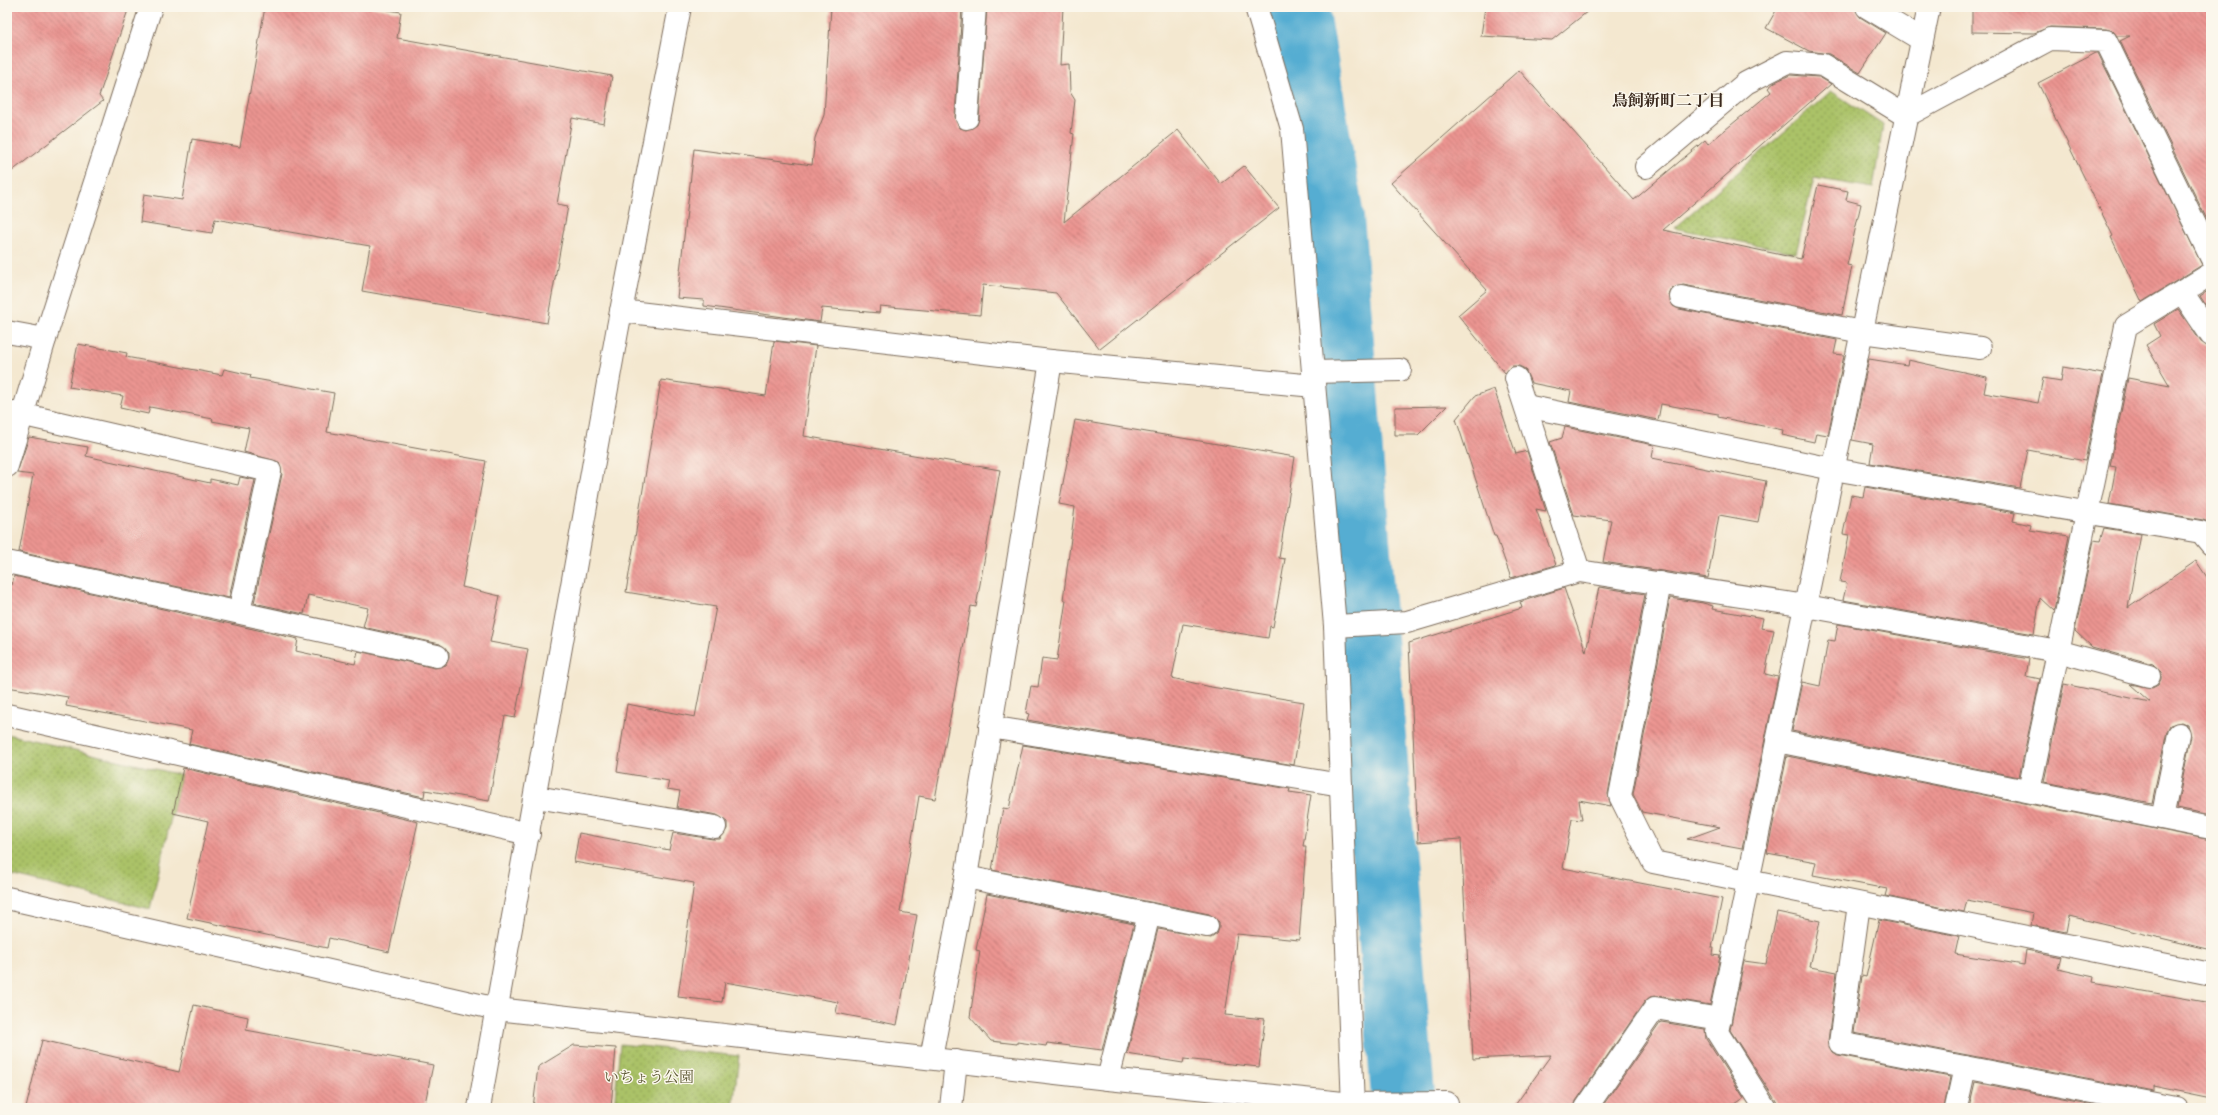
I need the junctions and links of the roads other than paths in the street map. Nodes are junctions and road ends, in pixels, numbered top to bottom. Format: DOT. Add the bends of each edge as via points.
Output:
graph roads {
  1 [pos="151,7"];
  2 [pos="680,7"];
  3 [pos="975,7"];
  4 [pos="1256,7"];
  5 [pos="1867,7"];
  6 [pos="1929,7"];
  7 [pos="1922,40"];
  8 [pos="1906,116"];
  9 [pos="967,118"];
  10 [pos="1646,167"];
  11 [pos="2211,257"];
  12 [pos="2211,274"];
  13 [pos="2182,292"];
  14 [pos="1681,297"];
  15 [pos="621,311"];
  16 [pos="7,332"];
  17 [pos="1862,332"];
  18 [pos="2211,335"];
  19 [pos="45,339"];
  20 [pos="1980,348"];
  21 [pos="1051,361"];
  22 [pos="1400,370"];
  23 [pos="1320,377"];
  24 [pos="1516,378"];
  25 [pos="1526,406"];
  26 [pos="15,413"];
  27 [pos="7,466"];
  28 [pos="1833,469"];
  29 [pos="2088,512"];
  30 [pos="2211,544"];
  31 [pos="7,562"];
  32 [pos="1579,571"];
  33 [pos="1660,583"];
  34 [pos="1806,606"];
  35 [pos="239,612"];
  36 [pos="1335,626"];
  37 [pos="2058,651"];
  38 [pos="437,656"];
  39 [pos="2149,676"];
  40 [pos="7,715"];
  41 [pos="990,727"];
  42 [pos="2179,734"];
  43 [pos="1778,741"];
  44 [pos="1341,786"];
  45 [pos="2029,791"];
  46 [pos="536,797"];
  47 [pos="2162,818"];
  48 [pos="715,827"];
  49 [pos="2211,828"];
  50 [pos="529,834"];
  51 [pos="966,877"];
  52 [pos="1748,882"];
  53 [pos="7,898"];
  54 [pos="1859,904"];
  55 [pos="1149,914"];
  56 [pos="1207,926"];
  57 [pos="2211,974"];
  58 [pos="497,1009"];
  59 [pos="1720,1019"];
  60 [pos="931,1058"];
  61 [pos="956,1061"];
  62 [pos="1965,1067"];
  63 [pos="1108,1079"];
  64 [pos="1447,1103"];
  65 [pos="1353,1106"];
  66 [pos="479,1108"];
  67 [pos="951,1108"];
  68 [pos="1586,1108"];
  69 [pos="1765,1108"];
  70 [pos="1956,1108"];
  71 [pos="2176,1108"];
  1 -- 19 [label="street"];
  2 -- 15 [label="street"];
  3 -- 9 [label="street"];
  4 -- 23 [label="street" via="1292,129"];
  5 -- 7 [label="street"];
  6 -- 7 [label="street"];
  7 -- 8 [label="street"];
  8 -- 10 [label="street" via="1823,65 1787,62 1746,83"];
  8 -- 11 [label="street" via="2050,39 2106,41"];
  8 -- 17 [label="street"];
  12 -- 13 [label="street"];
  13 -- 18 [label="street"];
  13 -- 29 [label="street" via="2126,326"];
  14 -- 17 [label="street"];
  15 -- 21 [label="street"];
  15 -- 46 [label="street"];
  16 -- 19 [label="street"];
  17 -- 20 [label="street"];
  17 -- 28 [label="street"];
  19 -- 26 [label="street"];
  21 -- 23 [label="street"];
  21 -- 41 [label="street"];
  22 -- 23 [label="street" via="1375,370"];
  23 -- 36 [label="street"];
  24 -- 25 [label="street"];
  25 -- 28 [label="street"];
  25 -- 32 [label="street"];
  26 -- 27 [label="street"];
  26 -- 35 [label="street" via="270,471"];
  28 -- 29 [label="street"];
  28 -- 34 [label="street"];
  29 -- 30 [label="street" via="2201,532"];
  29 -- 37 [label="street"];
  31 -- 35 [label="street"];
  32 -- 33 [label="street"];
  32 -- 36 [label="street" via="1407,622"];
  33 -- 34 [label="street"];
  33 -- 52 [label="street" via="1620,796 1653,862"];
  34 -- 37 [label="street"];
  34 -- 43 [label="street"];
  35 -- 38 [label="street"];
  36 -- 44 [label="street"];
  37 -- 39 [label="street"];
  37 -- 45 [label="street"];
  40 -- 50 [label="street"];
  41 -- 44 [label="street"];
  41 -- 51 [label="street"];
  42 -- 47 [label="street"];
  43 -- 45 [label="street"];
  43 -- 52 [label="street"];
  44 -- 65 [label="street"];
  45 -- 47 [label="street"];
  46 -- 48 [label="street"];
  46 -- 50 [label="street"];
  47 -- 49 [label="street"];
  50 -- 58 [label="street"];
  51 -- 55 [label="street"];
  51 -- 60 [label="street"];
  52 -- 54 [label="street"];
  52 -- 59 [label="street"];
  53 -- 58 [label="street"];
  54 -- 57 [label="street"];
  54 -- 62 [label="street" via="1840,1043"];
  55 -- 56 [label="street"];
  55 -- 63 [label="street"];
  58 -- 60 [label="street"];
  58 -- 66 [label="street"];
  59 -- 68 [label="street" via="1655,1008"];
  59 -- 69 [label="street" via="1718,1032"];
  60 -- 61 [label="street"];
  61 -- 63 [label="street"];
  61 -- 67 [label="street"];
  62 -- 70 [label="street"];
  62 -- 71 [label="street"];
  63 -- 65 [label="street"];
  64 -- 65 [label="street"];
}
